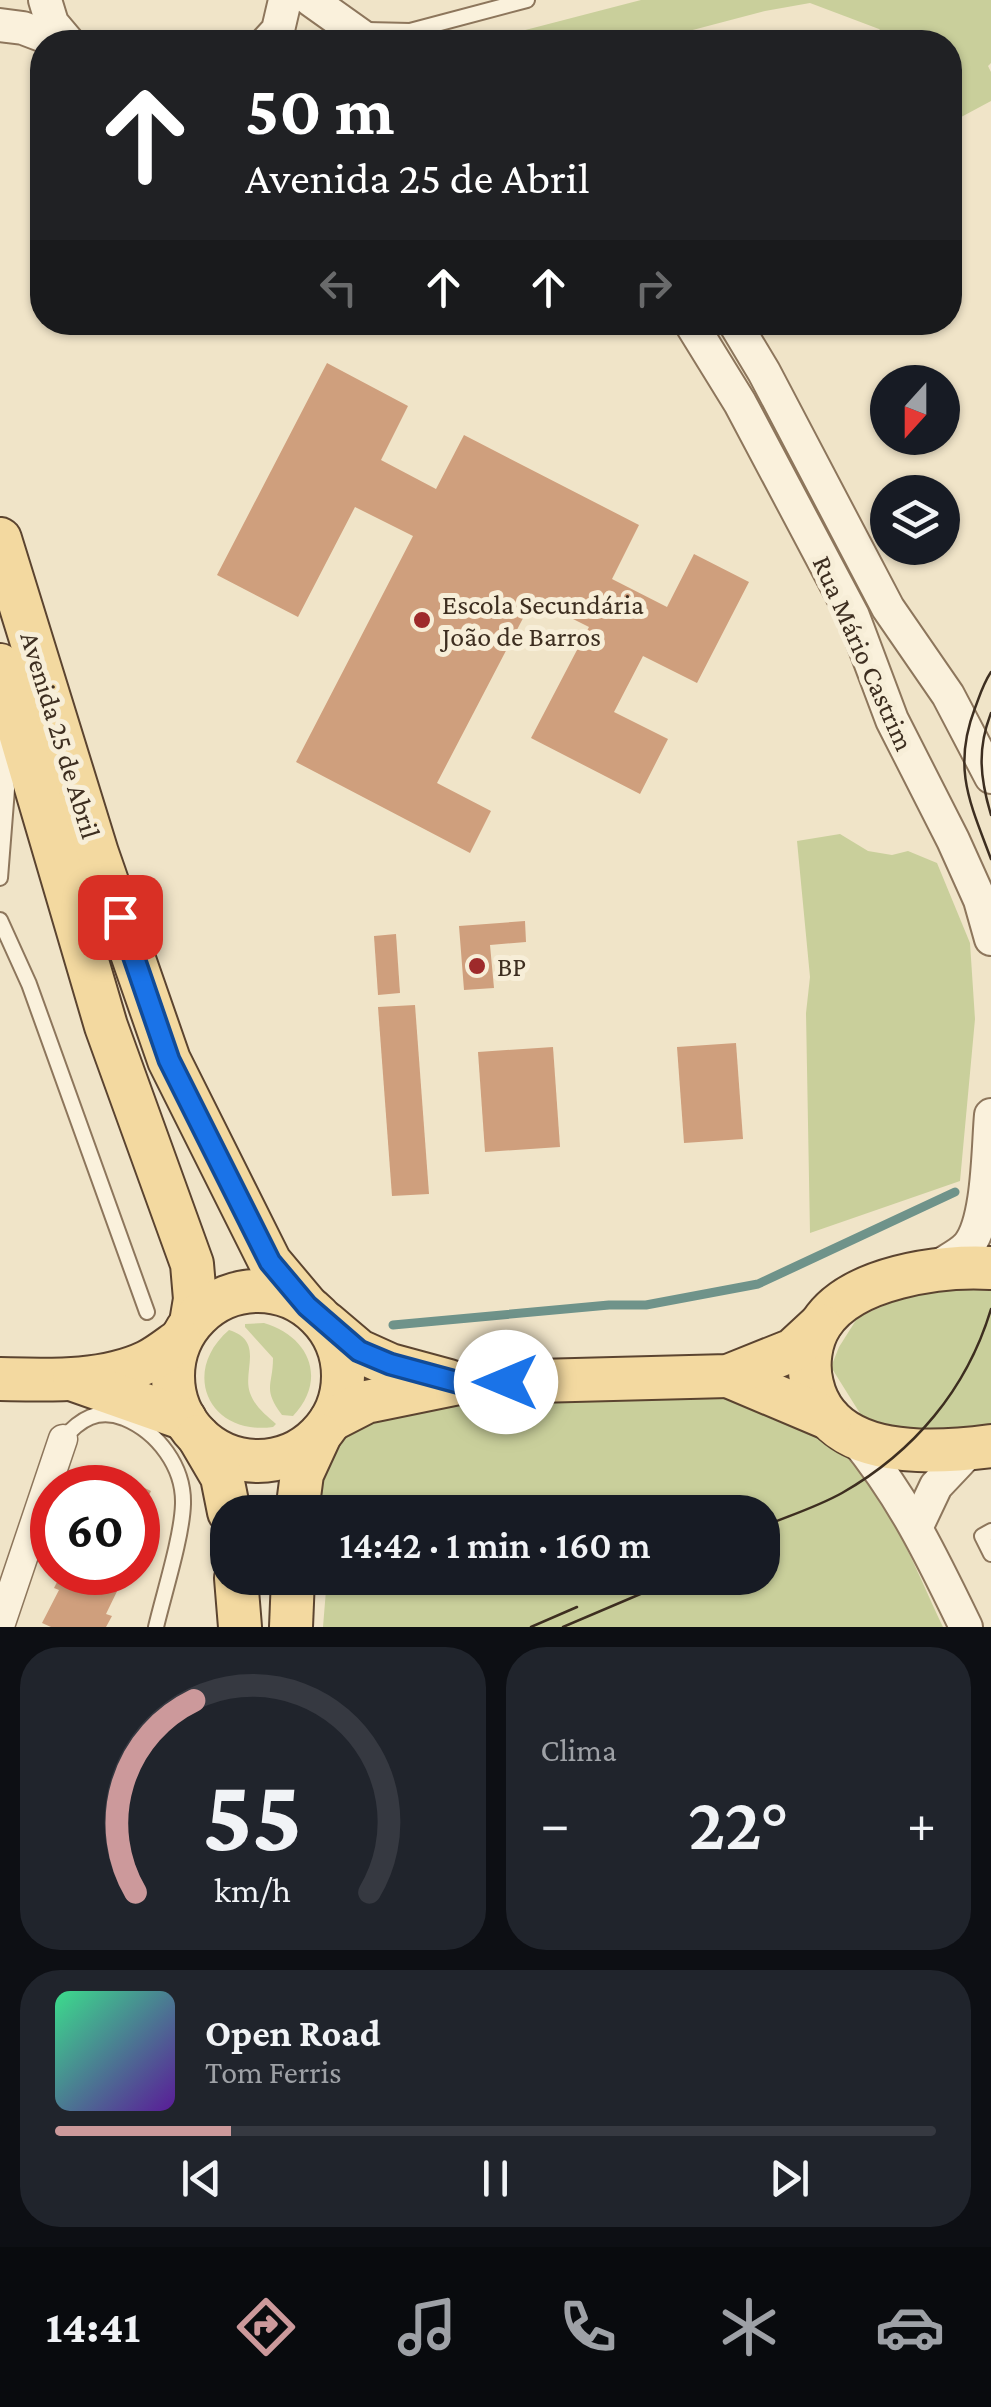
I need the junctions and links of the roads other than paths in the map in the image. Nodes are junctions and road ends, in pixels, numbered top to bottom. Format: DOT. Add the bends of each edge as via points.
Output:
graph roads {
  1 [pos="46,0"];
  2 [pos="285,0"];
  3 [pos="310,0"];
  4 [pos="527,0"];
  5 [pos="339,21"];
  6 [pos="0,25"];
  7 [pos="58,30"];
  8 [pos="278,30"];
  9 [pos="352,30"];
  10 [pos="368,30"];
  11 [pos="414,30"];
  12 [pos="30,31"];
  13 [pos="698,335"];
  14 [pos="742,335"];
  15 [pos="0,539"];
  16 [pos="0,665"];
  17 [pos="0,675"];
  18 [pos="991,776"];
  19 [pos="0,878"];
  20 [pos="0,920"];
  21 [pos="991,939"];
  22 [pos="991,1114"];
  23 [pos="936,1268"];
  24 [pos="991,1268"];
  25 [pos="147,1312"];
  26 [pos="314,1313"];
  27 [pos="820,1325"];
  28 [pos="186,1332"];
  29 [pos="728,1376"];
  30 [pos="0,1380"];
  31 [pos="73,1380"];
  32 [pos="460,1383"];
  33 [pos="326,1427"];
  34 [pos="191,1428"];
  35 [pos="842,1428"];
  36 [pos="63,1439"];
  37 [pos="981,1447"];
  38 [pos="226,1495"];
  39 [pos="299,1495"];
  40 [pos="918,1526"];
  41 [pos="991,1532"];
  42 [pos="991,1554"];
  43 [pos="237,1595"];
  44 [pos="293,1595"];
  45 [pos="0,1626"];
  46 [pos="156,1627"];
  47 [pos="240,1627"];
  48 [pos="291,1627"];
  49 [pos="966,1627"];
  1 -- 7 [label="street"];
  2 -- 8 [label="street"];
  3 -- 5 [label="street"];
  4 -- 11 [label="lane"];
  5 -- 9 [label="street"];
  5 -- 10 [label="lane"];
  6 -- 12 [label="street"];
  13 -- 21 [label="street, Rua Mário Castrim" via="853,616 892,720 980,900"];
  14 -- 18 [label="street, Rua Mário Castrim" via="888,608 948,694"];
  15 -- 26 [label="main road, Avenida 25 de Abril" via="169,1060 270,1262"];
  16 -- 28 [label="main road, Avenida 25 de Abril" via="106,1026 192,1264 195,1299"];
  17 -- 19 [label="lane" via="7,788"];
  20 -- 25 [label="lane"];
  22 -- 23 [label="street" via="978,1224 966,1248"];
  23 -- 24 [label="main road"];
  23 -- 27 [label="main road" via="864,1292"];
  26 -- 28 [label="main road" via="291,1298 255,1291 220,1300"];
  26 -- 32 [label="main road" via="359,1351"];
  26 -- 33 [label="main road" via="340,1350 343,1368 339,1404"];
  27 -- 29 [label="main road" via="794,1350"];
  27 -- 35 [label="main road" via="809,1374 814,1396"];
  28 -- 31 [label="main road" via="147,1362"];
  28 -- 34 [label="main road" via="173,1380"];
  29 -- 32 [label="main road"];
  29 -- 35 [label="main road"];
  30 -- 31 [label="main road"];
  31 -- 34 [label="main road"];
  32 -- 33 [label="main road" via="366,1402"];
  33 -- 34 [label="main road" via="290,1455 252,1461 232,1457"];
  33 -- 39 [label="main road" via="302,1474"];
  34 -- 38 [label="main road" via="214,1458"];
  35 -- 37 [label="main road" via="916,1452"];
  35 -- 40 [label="street" via="879,1466"];
  36 -- 45 [label="street"];
  36 -- 46 [label="lane" via="94,1414 119,1416 163,1446 177,1470 183,1504"];
  37 -- 40 [label="street" via="936,1486"];
  40 -- 49 [label="street"];
  41 -- 42 [label="lane" via="982,1536"];
  43 -- 47 [label="main road"];
  44 -- 48 [label="main road"];
}
